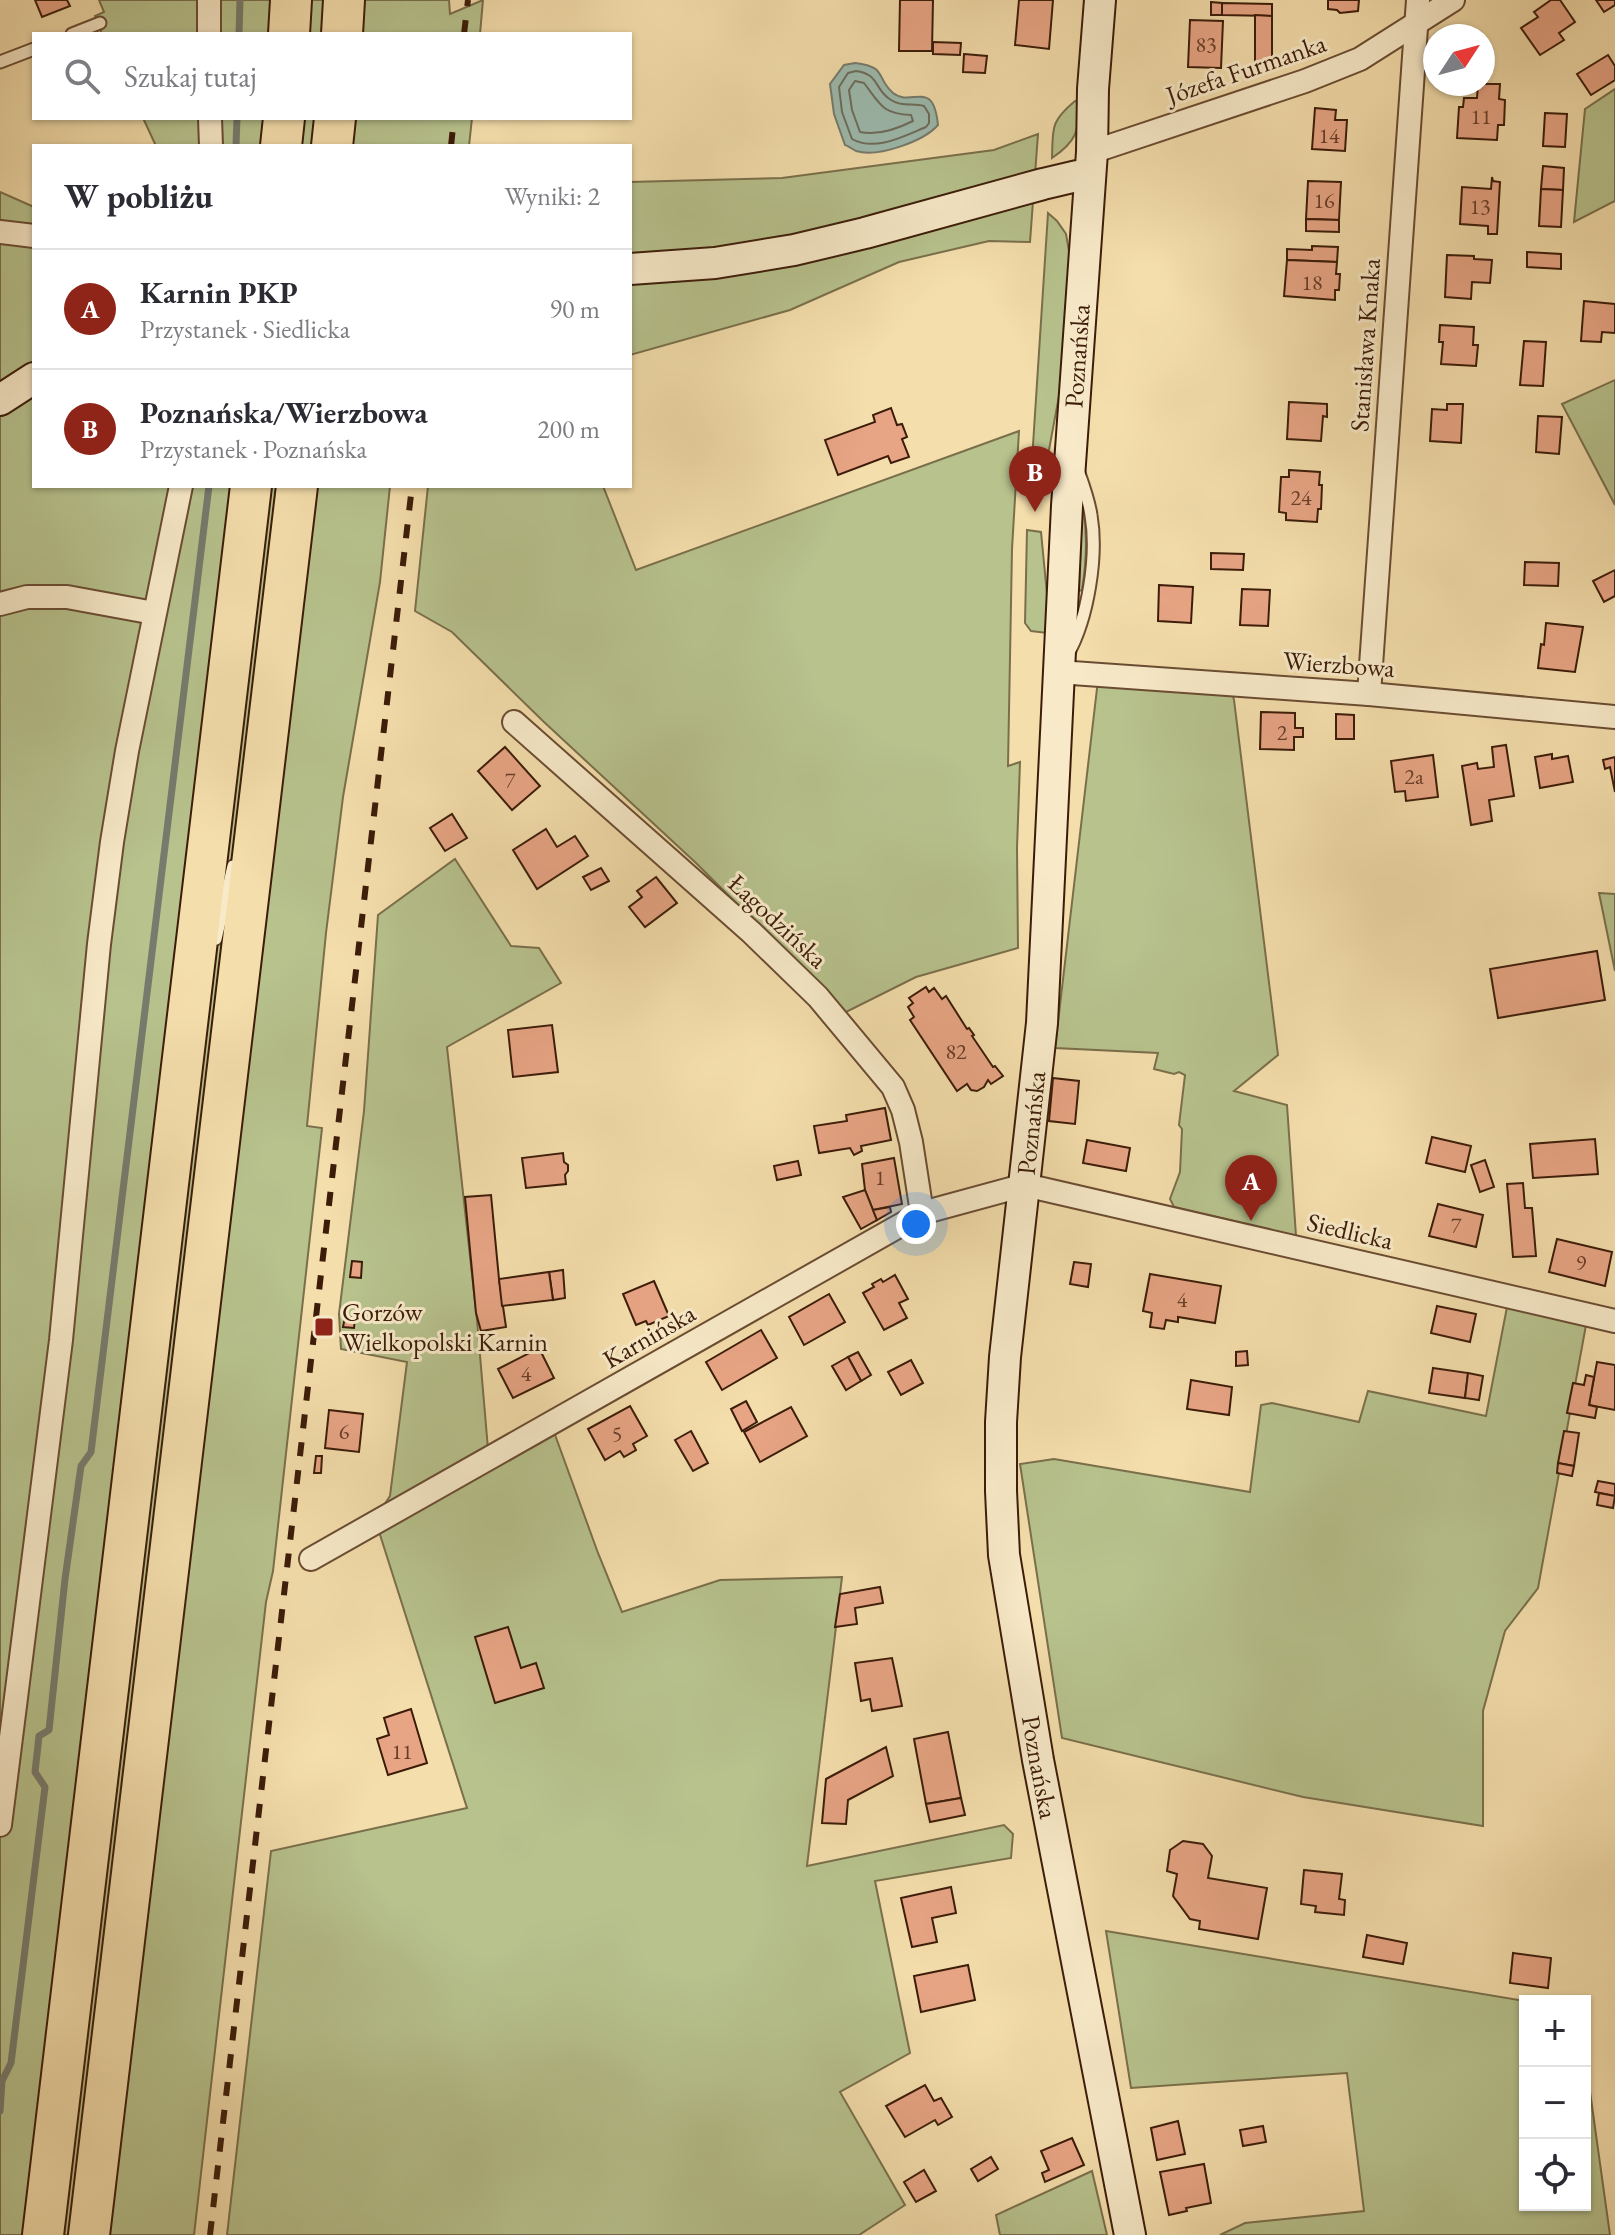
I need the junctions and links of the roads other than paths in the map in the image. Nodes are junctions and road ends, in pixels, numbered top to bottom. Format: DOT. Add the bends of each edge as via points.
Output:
graph roads {
  1 [pos="209,0"];
  2 [pos="291,0"];
  3 [pos="344,0"];
  4 [pos="1100,0"];
  5 [pos="1418,0"];
  6 [pos="1453,0"];
  7 [pos="100,23"];
  8 [pos="1416,24"];
  9 [pos="77,32"];
  10 [pos="209,32"];
  11 [pos="289,32"];
  12 [pos="342,32"];
  13 [pos="32,50"];
  14 [pos="0,62"];
  15 [pos="210,120"];
  16 [pos="284,120"];
  17 [pos="335,120"];
  18 [pos="211,144"];
  19 [pos="281,144"];
  20 [pos="332,144"];
  21 [pos="1091,164"];
  22 [pos="0,232"];
  23 [pos="32,236"];
  24 [pos="632,269"];
  25 [pos="32,379"];
  26 [pos="0,400"];
  27 [pos="181,488"];
  28 [pos="251,488"];
  29 [pos="297,488"];
  30 [pos="0,604"];
  31 [pos="154,613"];
  32 [pos="1058,672"];
  33 [pos="1369,694"];
  34 [pos="223,717"];
  35 [pos="1615,717"];
  36 [pos="268,721"];
  37 [pos="514,722"];
  38 [pos="244,822"];
  39 [pos="223,829"];
  40 [pos="237,851"];
  41 [pos="223,860"];
  42 [pos="223,908"];
  43 [pos="218,954"];
  44 [pos="224,988"];
  45 [pos="202,995"];
  46 [pos="177,1097"];
  47 [pos="225,1100"];
  48 [pos="1025,1185"];
  49 [pos="922,1213"];
  50 [pos="1615,1321"];
  51 [pos="311,1559"];
  52 [pos="2,1786"];
  53 [pos="0,1825"];
  54 [pos="43,2235"];
  55 [pos="89,2235"];
  56 [pos="1130,2235"];
  1 -- 10 [label="street"];
  2 -- 11 [label="highway"];
  3 -- 12 [label="highway"];
  4 -- 21 [label="main road, Poznańska"];
  5 -- 8 [label="street, Stanisława Knaka"];
  6 -- 8 [label="street, Józefa Furmanka"];
  7 -- 9 [label="lane"];
  8 -- 21 [label="street, Józefa Furmanka" via="1360,59"];
  8 -- 33 [label="street, Stanisława Knaka"];
  13 -- 14 [label="lane"];
  15 -- 18 [label="street"];
  16 -- 19 [label="highway"];
  17 -- 20 [label="highway"];
  21 -- 24 [label="main road" via="1077,176 794,250"];
  21 -- 32 [label="main road, Poznańska"];
  22 -- 23 [label="street"];
  25 -- 26 [label="main road"];
  27 -- 31 [label="street"];
  28 -- 34 [label="highway"];
  29 -- 36 [label="highway"];
  30 -- 31 [label="street" via="27,597 67,597"];
  31 -- 52 [label="street" via="101,929 61,1340"];
  32 -- 33 [label="street, Wierzbowa"];
  32 -- 48 [label="main road, Poznańska" via="1042,1023"];
  33 -- 35 [label="street, Wierzbowa"];
  34 -- 39 [label="lane"];
  34 -- 46 [label="highway"];
  36 -- 38 [label="lane"];
  36 -- 47 [label="highway"];
  37 -- 49 [label="street, Łagodzińska" via="751,932 818,997 893,1087 911,1142"];
  40 -- 42 [label="lane"];
  41 -- 42 [label="lane"];
  42 -- 43 [label="lane"];
  44 -- 47 [label="lane"];
  45 -- 46 [label="lane"];
  46 -- 54 [label="highway"];
  47 -- 55 [label="highway"];
  48 -- 49 [label="street, Karnińska"];
  48 -- 50 [label="street, Siedlicka"];
  48 -- 56 [label="main road, Poznańska" via="1001,1422 1004,1555"];
  49 -- 51 [label="street, Karnińska"];
  52 -- 53 [label="street"];
}
